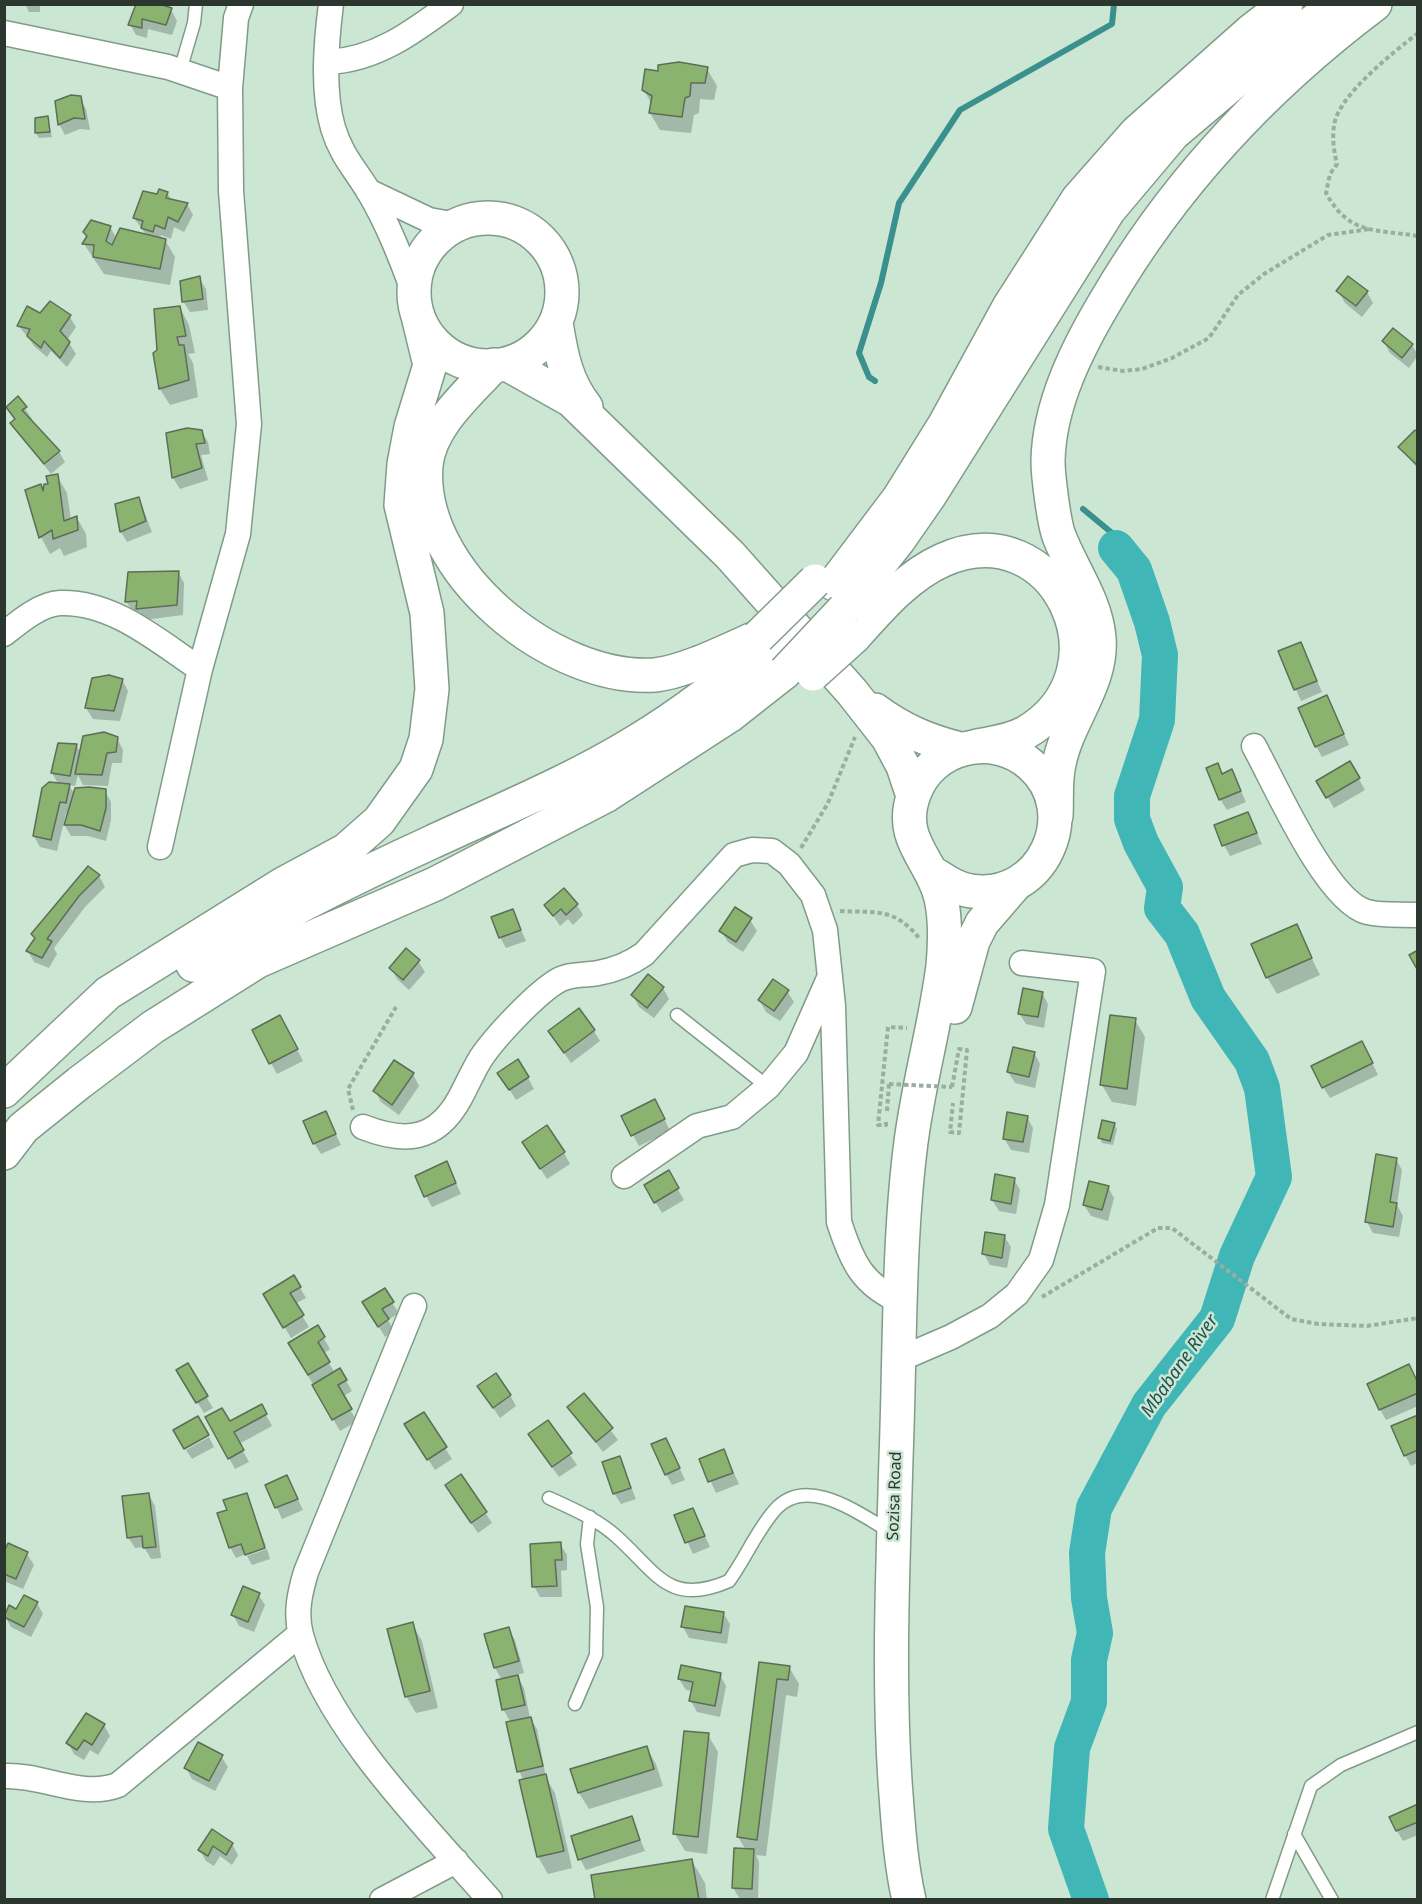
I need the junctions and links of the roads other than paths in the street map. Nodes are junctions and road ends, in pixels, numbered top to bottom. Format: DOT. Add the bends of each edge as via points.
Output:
graph roads {
  1 [pos="196,4"];
  2 [pos="241,4"];
  3 [pos="332,4"];
  4 [pos="451,4"];
  5 [pos="1286,4"];
  6 [pos="1337,4"];
  7 [pos="1374,4"];
  8 [pos="4,33"];
  9 [pos="328,62"];
  10 [pos="180,71"];
  11 [pos="230,87"];
  12 [pos="368,191"];
  13 [pos="457,225"];
  14 [pos="416,307"];
  15 [pos="556,323"];
  16 [pos="501,365"];
  17 [pos="605,431"];
  18 [pos="837,603"];
  19 [pos="4,634"];
  20 [pos="771,635"];
  21 [pos="200,669"];
  22 [pos="852,692"];
  23 [pos="1254,746"];
  24 [pos="969,748"];
  25 [pos="913,796"];
  26 [pos="1056,816"];
  27 [pos="160,847"];
  28 [pos="931,872"];
  29 [pos="1014,886"];
  30 [pos="1418,915"];
  31 [pos="1022,963"];
  32 [pos="830,976"];
  33 [pos="677,1015"];
  34 [pos="768,1087"];
  35 [pos="4,1091"];
  36 [pos="918,1091"];
  37 [pos="4,1110"];
  38 [pos="363,1127"];
  39 [pos="4,1153"];
  40 [pos="624,1176"];
  41 [pos="902,1302"];
  42 [pos="414,1306"];
  43 [pos="900,1359"];
  44 [pos="549,1498"];
  45 [pos="590,1517"];
  46 [pos="894,1534"];
  47 [pos="300,1634"];
  48 [pos="575,1704"];
  49 [pos="1418,1732"];
  50 [pos="4,1776"];
  51 [pos="1294,1834"];
  52 [pos="456,1861"];
  53 [pos="382,1899"];
  54 [pos="490,1899"];
  55 [pos="909,1899"];
  56 [pos="1272,1899"];
  57 [pos="1332,1899"];
  1 -- 10 [label="lane"];
  2 -- 11 [label="street" via="236,18"];
  3 -- 9 [label="street"];
  4 -- 9 [label="street" via="384,48 364,57"];
  5 -- 18 [label="main road" via="1137,132 1078,199 1009,307 945,424"];
  6 -- 18 [label="main road" via="1251,68 1173,134 1109,210 930,495"];
  7 -- 26 [label="main road" via="1269,93 1179,191 1135,250 1084,337 1073,364 1056,408 1048,462 1058,534 1086,591 1099,638 1095,674 1059,764"];
  8 -- 10 [label="street"];
  9 -- 12 [label="street" via="327,97 333,127 344,157"];
  10 -- 11 [label="street"];
  11 -- 21 [label="street" via="231,191 249,424 238,534"];
  12 -- 13 [label="street" via="429,220"];
  12 -- 14 [label="street" via="396,244"];
  13 -- 14 [label="main road" via="434,241 423,256 416,274"];
  13 -- 15 [label="main road" via="485,218 504,220 537,237 550,251 562,286"];
  14 -- 16 [label="main road" via="433,341 452,357 468,364"];
  14 -- 35 [label="main road" via="430,365 411,427 401,505 428,613 432,678 426,739 416,769 378,821 346,850 283,884 108,993"];
  15 -- 16 [label="main road" via="536,349"];
  15 -- 17 [label="main road" via="563,366 577,396"];
  16 -- 17 [label="main road" via="571,400"];
  16 -- 20 [label="main road" via="450,412 426,464 428,497 440,535 465,577 484,599 548,649 621,672 656,675"];
  17 -- 22 [label="main road" via="730,555"];
  18 -- 20 [label="main road, bridge"];
  18 -- 24 [label="main road" via="888,600 916,576 969,551 997,552 1023,560 1046,574 1065,597 1074,618 1076,665 1068,690 1050,715 1024,733"];
  18 -- 39 [label="main road, bridge" via="799,673 608,795 435,884 258,962 153,1027 23,1128"];
  19 -- 21 [label="street" via="26,617 59,603 93,607 114,614"];
  20 -- 37 [label="main road" via="697,701 637,741 573,777 409,852 241,937 138,998 51,1064"];
  21 -- 27 [label="street"];
  22 -- 24 [label="main road" via="894,724 926,740"];
  22 -- 25 [label="main road" via="888,738"];
  23 -- 30 [label="street" via="1322,871 1343,897 1366,912"];
  24 -- 25 [label="main road" via="931,767"];
  24 -- 26 [label="main road" via="996,747 1031,765 1048,788"];
  25 -- 28 [label="main road" via="909,816 911,837"];
  26 -- 29 [label="main road" via="1050,850 1035,871"];
  28 -- 29 [label="main road" via="970,891 992,892"];
  28 -- 36 [label="main road" via="941,897 945,924 943,965"];
  29 -- 36 [label="main road" via="982,923 973,941 948,1028"];
  31 -- 43 [label="street" via="1093,971 1054,1216 1041,1260 1017,1294 1002,1306 951,1337"];
  32 -- 34 [label="street" via="796,1053"];
  32 -- 38 [label="street" via="825,930 813,895 789,864 772,851 752,849 734,855 638,958 615,970 570,975 556,981 482,1057 446,1118 411,1138 388,1137"];
  32 -- 41 [label="street" via="840,1222 847,1247 862,1275 882,1293"];
  33 -- 34 [label="lane"];
  34 -- 40 [label="street" via="732,1117 697,1126"];
  36 -- 41 [label="main road, Sozisa Road" via="909,1154"];
  41 -- 43 [label="main road, Sozisa Road"];
  42 -- 47 [label="street" via="306,1572 298,1612"];
  43 -- 46 [label="main road, Sozisa Road"];
  44 -- 45 [label="lane"];
  45 -- 46 [label="lane" via="618,1538 654,1575 681,1591 699,1591 729,1581 776,1508 791,1499 811,1495 827,1498"];
  45 -- 48 [label="lane" via="587,1544 597,1608 596,1655"];
  46 -- 55 [label="main road, Sozisa Road" via="890,1712 900,1862"];
  47 -- 50 [label="street" via="118,1785 105,1790 88,1789 19,1775"];
  47 -- 52 [label="street" via="330,1700 354,1738 404,1803"];
  49 -- 51 [label="lane" via="1341,1765 1311,1786"];
  51 -- 56 [label="lane"];
  51 -- 57 [label="lane"];
  52 -- 53 [label="street"];
  52 -- 54 [label="street"];
}
